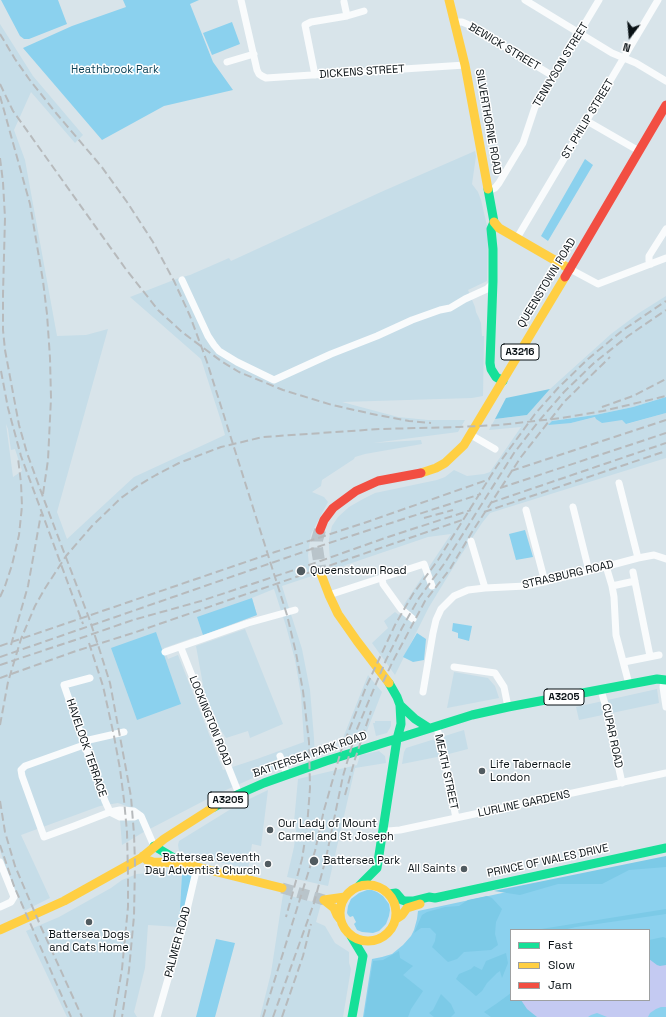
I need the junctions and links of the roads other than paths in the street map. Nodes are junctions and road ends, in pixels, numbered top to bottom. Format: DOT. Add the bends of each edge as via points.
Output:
graph roads {
  1 [pos="241,0"];
  2 [pos="449,0"];
  3 [pos="525,0"];
  4 [pos="541,0"];
  5 [pos="599,0"];
  6 [pos="658,0"];
  7 [pos="344,2"];
  8 [pos="537,7"];
  9 [pos="364,11"];
  10 [pos="347,16"];
  11 [pos="454,22"];
  12 [pos="580,33"];
  13 [pos="254,54"];
  14 [pos="624,58"];
  15 [pos="227,62"];
  16 [pos="465,65"];
  17 [pos="315,75"];
  18 [pos="553,76"];
  19 [pos="666,81"];
  20 [pos="666,105"];
  21 [pos="587,121"];
  22 [pos="639,152"];
  23 [pos="488,191"];
  24 [pos="494,222"];
  25 [pos="666,229"];
  26 [pos="508,233"];
  27 [pos="517,238"];
  28 [pos="493,249"];
  29 [pos="666,258"];
  30 [pos="651,264"];
  31 [pos="570,269"];
  32 [pos="182,280"];
  33 [pos="492,284"];
  34 [pos="503,381"];
  35 [pos="470,435"];
  36 [pos="495,449"];
  37 [pos="619,483"];
  38 [pos="573,506"];
  39 [pos="526,510"];
  40 [pos="320,530"];
  41 [pos="471,541"];
  42 [pos="638,558"];
  43 [pos="666,558"];
  44 [pos="606,566"];
  45 [pos="589,571"];
  46 [pos="633,572"];
  47 [pos="321,574"];
  48 [pos="382,578"];
  49 [pos="635,581"];
  50 [pos="545,582"];
  51 [pos="432,586"];
  52 [pos="612,586"];
  53 [pos="485,588"];
  54 [pos="328,595"];
  55 [pos="295,610"];
  56 [pos="413,619"];
  57 [pos="181,648"];
  58 [pos="166,652"];
  59 [pos="659,655"];
  60 [pos="650,656"];
  61 [pos="624,662"];
  62 [pos="454,667"];
  63 [pos="90,678"];
  64 [pos="663,678"];
  65 [pos="629,684"];
  66 [pos="601,690"];
  67 [pos="423,692"];
  68 [pos="665,704"];
  69 [pos="400,705"];
  70 [pos="508,707"];
  71 [pos="433,727"];
  72 [pos="124,732"];
  73 [pos="397,739"];
  74 [pos="84,743"];
  75 [pos="280,756"];
  76 [pos="666,773"];
  77 [pos="287,774"];
  78 [pos="622,783"];
  79 [pos="239,794"];
  80 [pos="110,812"];
  81 [pos="456,818"];
  82 [pos="382,830"];
  83 [pos="154,846"];
  84 [pos="666,848"];
  85 [pos="143,856"];
  86 [pos="0,862"];
  87 [pos="181,863"];
  88 [pos="198,867"];
  89 [pos="377,868"];
  90 [pos="359,886"];
  91 [pos="282,888"];
  92 [pos="385,891"];
  93 [pos="344,897"];
  94 [pos="435,898"];
  95 [pos="0,908"];
  96 [pos="340,919"];
  97 [pos="396,919"];
  98 [pos="4,928"];
  99 [pos="351,936"];
  100 [pos="380,938"];
  101 [pos="363,956"];
  102 [pos="157,1017"];
  103 [pos="352,1017"];
  1 -- 13 [label="street"];
  2 -- 11 [label="main road, SILVERTHORNE ROAD"];
  3 -- 8 [label="street"];
  4 -- 8 [label="street"];
  5 -- 12 [label="street, TENNYSON STREET"];
  6 -- 14 [label="street, ST. PHILIP STREET"];
  7 -- 10 [label="street"];
  8 -- 12 [label="street"];
  9 -- 10 [label="street"];
  10 -- 17 [label="street" via="305,25"];
  11 -- 16 [label="main road, SILVERTHORNE ROAD"];
  11 -- 18 [label="street, BEWICK STREET" via="467,24"];
  12 -- 14 [label="street"];
  12 -- 18 [label="street, TENNYSON STREET"];
  13 -- 15 [label="street"];
  13 -- 17 [label="street, DICKENS STREET" via="257,70 266,78"];
  14 -- 19 [label="street"];
  14 -- 21 [label="street, ST. PHILIP STREET"];
  16 -- 17 [label="street, DICKENS STREET"];
  16 -- 23 [label="main road, SILVERTHORNE ROAD"];
  18 -- 23 [label="street, TENNYSON STREET" via="535,108 523,143 499,183"];
  20 -- 22 [label="main road, QUEENSTOWN ROAD / A3216"];
  21 -- 22 [label="street"];
  21 -- 27 [label="street, ST. PHILIP STREET"];
  22 -- 31 [label="main road, QUEENSTOWN ROAD / A3216"];
  23 -- 24 [label="main road, SILVERTHORNE ROAD"];
  24 -- 26 [label="main road"];
  24 -- 28 [label="main road, SILVERTHORNE ROAD" via="491,229"];
  25 -- 30 [label="street" via="649,256"];
  26 -- 27 [label="main road"];
  26 -- 28 [label="main road" via="497,240"];
  27 -- 31 [label="main road"];
  28 -- 33 [label="main road, SILVERTHORNE ROAD"];
  29 -- 30 [label="street"];
  30 -- 31 [label="street" via="598,284"];
  31 -- 34 [label="main road, QUEENSTOWN ROAD / A3216"];
  32 -- 33 [label="street" via="208,336 219,351 274,380 412,320 450,308"];
  33 -- 34 [label="main road, SILVERTHORNE ROAD" via="490,363 496,377"];
  34 -- 35 [label="main road, QUEENSTOWN ROAD / A3216"];
  35 -- 36 [label="street"];
  35 -- 40 [label="main road, QUEENSTOWN ROAD / A3216" via="452,458 436,468 378,480 356,491 333,508"];
  37 -- 42 [label="street"];
  38 -- 45 [label="street"];
  39 -- 50 [label="street"];
  41 -- 53 [label="street"];
  42 -- 43 [label="street, STRASBURG ROAD" via="654,554"];
  42 -- 44 [label="street, STRASBURG ROAD"];
  44 -- 45 [label="street, STRASBURG ROAD"];
  44 -- 52 [label="street"];
  45 -- 50 [label="street, STRASBURG ROAD"];
  46 -- 49 [label="street"];
  47 -- 54 [label="main road"];
  48 -- 51 [label="street" via="424,564"];
  48 -- 54 [label="street"];
  48 -- 56 [label="street" via="383,584 401,609"];
  49 -- 52 [label="street"];
  49 -- 60 [label="street"];
  50 -- 53 [label="street, STRASBURG ROAD" via="526,586"];
  52 -- 61 [label="street" via="616,635"];
  53 -- 67 [label="street, STRASBURG ROAD" via="468,590 454,596 441,609 433,633"];
  54 -- 69 [label="main road" via="339,616 391,685"];
  55 -- 57 [label="street" via="248,623"];
  57 -- 58 [label="street"];
  57 -- 79 [label="street, LOCKINGTON ROAD"];
  59 -- 60 [label="street"];
  60 -- 61 [label="street"];
  61 -- 65 [label="street"];
  62 -- 70 [label="street" via="495,673 504,687"];
  63 -- 74 [label="street, HAVELOCK TERRACE" via="64,685"];
  64 -- 65 [label="main road, BATTERSEA PARK ROAD / A3205"];
  64 -- 68 [label="street"];
  65 -- 66 [label="main road, BATTERSEA PARK ROAD / A3205"];
  66 -- 70 [label="main road, BATTERSEA PARK ROAD / A3205"];
  66 -- 78 [label="street, CUPAR ROAD"];
  69 -- 71 [label="main road" via="415,719"];
  69 -- 73 [label="main road" via="401,724"];
  70 -- 71 [label="main road, BATTERSEA PARK ROAD / A3205"];
  71 -- 73 [label="main road, BATTERSEA PARK ROAD / A3205"];
  71 -- 81 [label="street, MEATH STREET" via="442,748"];
  72 -- 74 [label="street"];
  73 -- 77 [label="main road, BATTERSEA PARK ROAD / A3205"];
  73 -- 82 [label="main road"];
  74 -- 80 [label="street, HAVELOCK TERRACE"];
  74 -- 80 [label="street" via="25,766 21,770 44,837"];
  75 -- 77 [label="street"];
  76 -- 78 [label="street, LURLINE GARDENS"];
  77 -- 79 [label="main road, BATTERSEA PARK ROAD / A3205"];
  78 -- 81 [label="street, LURLINE GARDENS"];
  79 -- 83 [label="main road, BATTERSEA PARK ROAD / A3205"];
  80 -- 83 [label="street" via="134,811 141,816"];
  81 -- 82 [label="street, LURLINE GARDENS" via="400,830"];
  82 -- 89 [label="main road"];
  83 -- 85 [label="main road, BATTERSEA PARK ROAD / A3205"];
  83 -- 87 [label="main road"];
  84 -- 94 [label="main road, PRINCE OF WALES DRIVE"];
  85 -- 87 [label="main road" via="153,862"];
  85 -- 98 [label="main road, BATTERSEA PARK ROAD / A3205" via="64,901"];
  86 -- 95 [label="street" via="14,898"];
  87 -- 88 [label="main road"];
  88 -- 91 [label="main road"];
  88 -- 102 [label="street, PALMER ROAD"];
  89 -- 90 [label="main road"];
  89 -- 92 [label="main road"];
  90 -- 92 [label="main road" via="368,884"];
  90 -- 93 [label="main road"];
  92 -- 94 [label="main road, PRINCE OF WALES DRIVE" via="396,893 405,901"];
  92 -- 97 [label="main road" via="392,897"];
  93 -- 96 [label="main road"];
  93 -- 96 [label="main road" via="324,900 334,908"];
  94 -- 97 [label="main road, PRINCE OF WALES DRIVE" via="407,908"];
  96 -- 99 [label="main road" via="344,929"];
  97 -- 100 [label="main road" via="389,932"];
  99 -- 100 [label="main road" via="366,941"];
  99 -- 101 [label="main road"];
  100 -- 101 [label="main road"];
  101 -- 103 [label="main road"];
}
